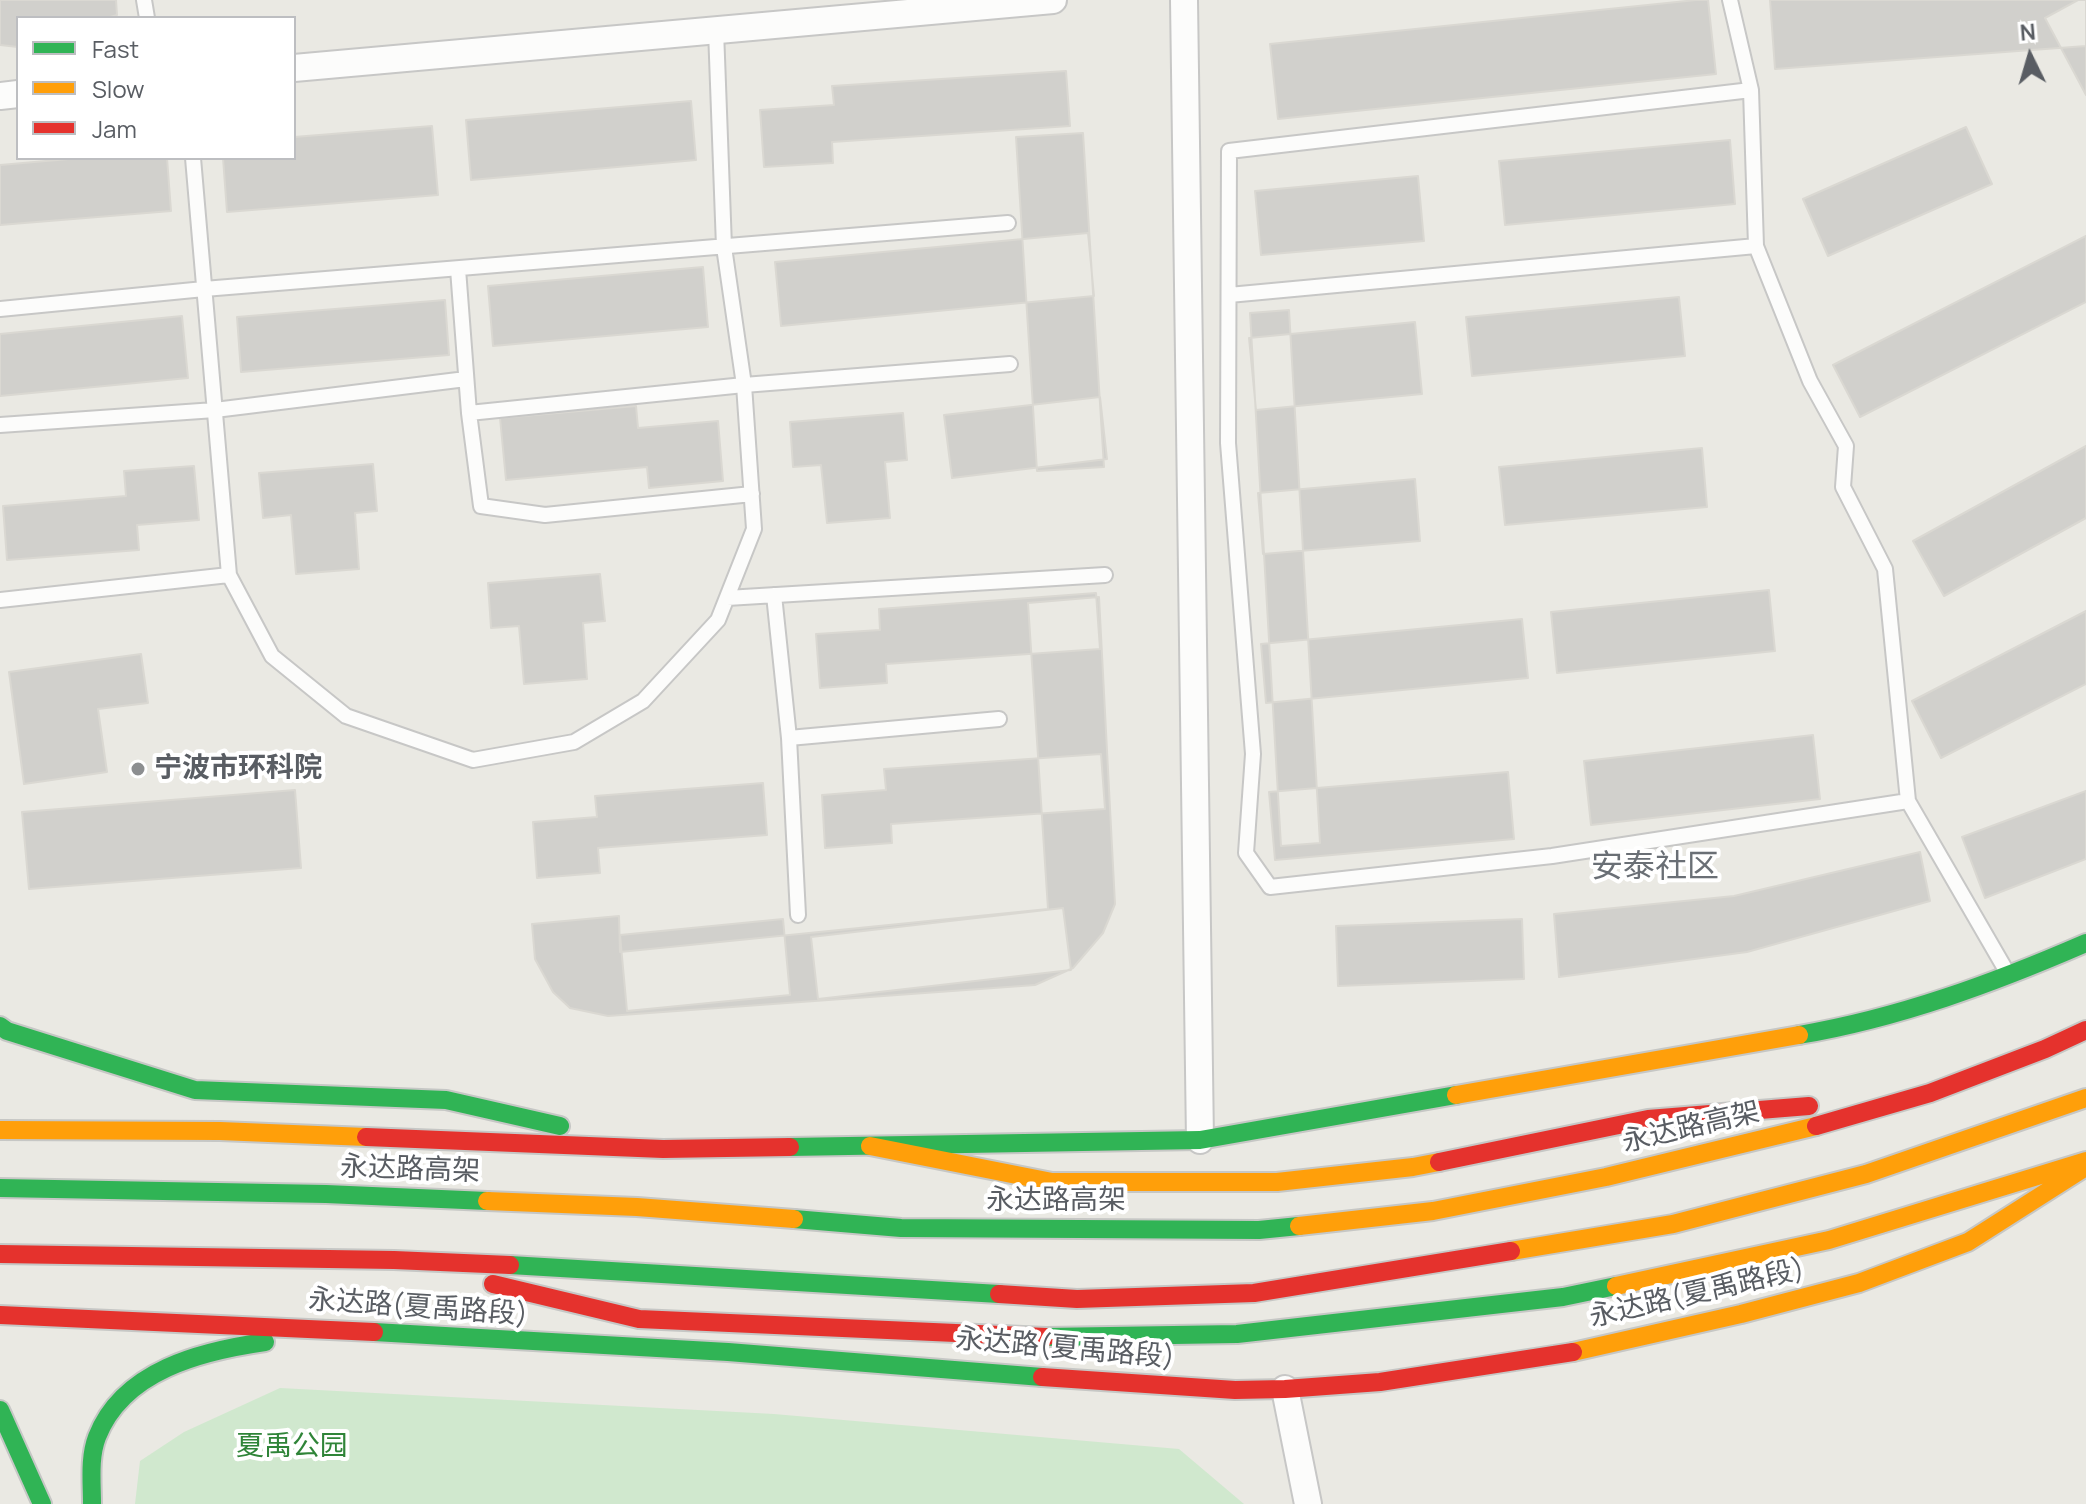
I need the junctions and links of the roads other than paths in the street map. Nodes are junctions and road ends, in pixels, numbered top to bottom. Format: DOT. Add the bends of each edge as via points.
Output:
graph roads {
  1 [pos="1053,0"];
  2 [pos="1184,0"];
  3 [pos="1730,0"];
  4 [pos="716,30"];
  5 [pos="296,68"];
  6 [pos="1751,90"];
  7 [pos="193,160"];
  8 [pos="1008,223"];
  9 [pos="1756,246"];
  10 [pos="724,247"];
  11 [pos="458,269"];
  12 [pos="204,289"];
  13 [pos="1229,295"];
  14 [pos="0,309"];
  15 [pos="1010,364"];
  16 [pos="466,379"];
  17 [pos="744,385"];
  18 [pos="215,410"];
  19 [pos="469,413"];
  20 [pos="0,425"];
  21 [pos="752,494"];
  22 [pos="229,575"];
  23 [pos="1105,575"];
  24 [pos="774,595"];
  25 [pos="727,598"];
  26 [pos="0,600"];
  27 [pos="999,719"];
  28 [pos="789,738"];
  29 [pos="1908,801"];
  30 [pos="798,915"];
  31 [pos="2086,943"];
  32 [pos="2010,976"];
  33 [pos="0,1026"];
  34 [pos="2086,1030"];
  35 [pos="1930,1093"];
  36 [pos="2086,1098"];
  37 [pos="0,1130"];
  38 [pos="1200,1140"];
  39 [pos="870,1146"];
  40 [pos="663,1149"];
  41 [pos="2086,1164"];
  42 [pos="0,1188"];
  43 [pos="0,1254"];
  44 [pos="394,1260"];
  45 [pos="0,1315"];
  46 [pos="363,1331"];
  47 [pos="1285,1389"];
  48 [pos="0,1410"];
  49 [pos="42,1504"];
  50 [pos="92,1504"];
  51 [pos="1308,1504"];
  1 -- 4 [label="street"];
  2 -- 38 [label="street"];
  3 -- 6 [label="lane"];
  4 -- 5 [label="street"];
  4 -- 10 [label="lane"];
  6 -- 9 [label="lane"];
  6 -- 13 [label="lane" via="1229,151"];
  7 -- 12 [label="lane"];
  8 -- 10 [label="lane"];
  9 -- 13 [label="lane"];
  9 -- 29 [label="lane" via="1810,381 1846,446 1843,487 1885,569"];
  10 -- 11 [label="lane"];
  10 -- 17 [label="lane"];
  11 -- 12 [label="lane"];
  11 -- 16 [label="lane"];
  12 -- 14 [label="lane"];
  12 -- 18 [label="lane"];
  13 -- 29 [label="lane" via="1228,443 1253,754 1246,853 1270,887 1552,856"];
  15 -- 17 [label="lane"];
  16 -- 18 [label="lane"];
  16 -- 19 [label="lane"];
  17 -- 19 [label="lane"];
  17 -- 21 [label="lane"];
  18 -- 20 [label="lane"];
  18 -- 22 [label="lane"];
  19 -- 21 [label="lane" via="481,506 545,515"];
  21 -- 25 [label="lane" via="754,529"];
  22 -- 25 [label="lane" via="272,656 346,716 473,760 574,742 643,701 718,620"];
  22 -- 26 [label="lane"];
  23 -- 24 [label="lane"];
  24 -- 25 [label="lane"];
  24 -- 28 [label="lane"];
  27 -- 28 [label="lane"];
  28 -- 30 [label="lane"];
  29 -- 32 [label="lane"];
  31 -- 32 [label="main road"];
  32 -- 38 [label="main road" via="1858,1025"];
  33 -- 40 [label="main road" via="195,1090 446,1100"];
  34 -- 35 [label="main road, 永达路高架"];
  35 -- 39 [label="main road" via="1648,1119 1413,1167 1277,1182 1052,1182"];
  35 -- 42 [label="main road, 永达路高架" via="1772,1138 1592,1180 1433,1211 1259,1230 901,1228 637,1207"];
  36 -- 44 [label="main road" via="1866,1174 1673,1224 1254,1293 1077,1299"];
  37 -- 40 [label="main road" via="220,1131"];
  38 -- 39 [label="main road"];
  39 -- 40 [label="main road"];
  41 -- 44 [label="main road" via="1829,1240 1563,1297 1237,1334 1020,1337 639,1319"];
  41 -- 47 [label="main road, 永达路(夏禹路段)" via="1968,1242 1859,1283 1566,1354 1380,1382"];
  43 -- 44 [label="main road"];
  45 -- 46 [label="main road, 永达路(夏禹路段)"];
  46 -- 47 [label="main road, 永达路(夏禹路段)" via="728,1352 1145,1385"];
  46 -- 50 [label="main road" via="234,1346 138,1382 112,1407 97,1438"];
  47 -- 51 [label="street"];
  48 -- 49 [label="main road"];
}
